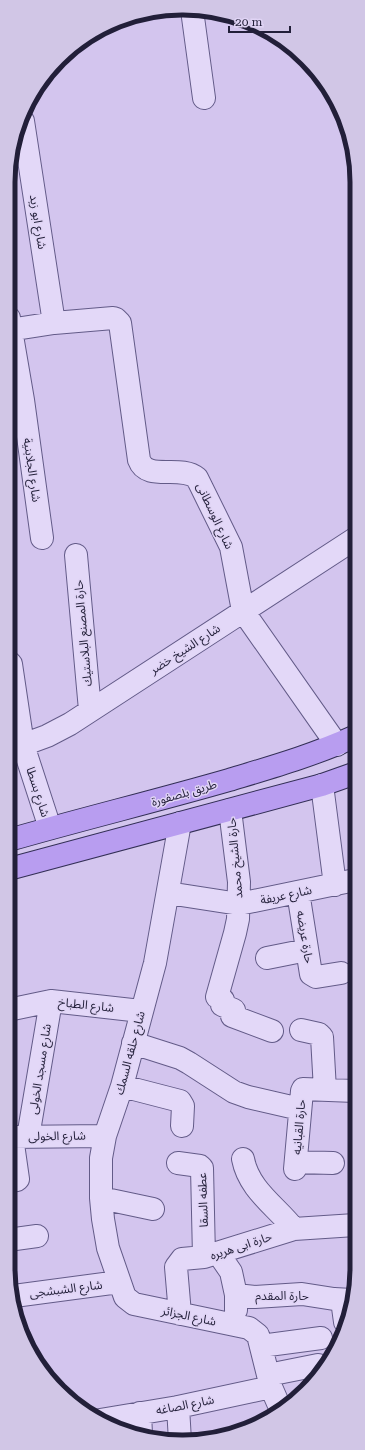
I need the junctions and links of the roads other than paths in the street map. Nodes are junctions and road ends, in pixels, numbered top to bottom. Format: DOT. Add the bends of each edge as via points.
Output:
graph roads {
  1 [pos="193,15"];
  2 [pos="204,98"];
  3 [pos="24,129"];
  4 [pos="54,324"];
  5 [pos="15,326"];
  6 [pos="15,359"];
  7 [pos="42,538"];
  8 [pos="350,542"];
  9 [pos="76,555"];
  10 [pos="243,611"];
  11 [pos="90,710"];
  12 [pos="15,731"];
  13 [pos="346,740"];
  14 [pos="16,748"];
  15 [pos="350,775"];
  16 [pos="322,786"];
  17 [pos="230,810"];
  18 [pos="180,822"];
  19 [pos="50,828"];
  20 [pos="15,838"];
  21 [pos="15,867"];
  22 [pos="345,882"];
  23 [pos="298,892"];
  24 [pos="168,894"];
  25 [pos="239,904"];
  26 [pos="307,950"];
  27 [pos="267,958"];
  28 [pos="341,973"];
  29 [pos="51,1001"];
  30 [pos="15,1004"];
  31 [pos="141,1011"];
  32 [pos="301,1030"];
  33 [pos="272,1031"];
  34 [pos="133,1043"];
  35 [pos="122,1086"];
  36 [pos="325,1090"];
  37 [pos="350,1091"];
  38 [pos="300,1109"];
  39 [pos="182,1126"];
  40 [pos="105,1136"];
  41 [pos="16,1137"];
  42 [pos="243,1159"];
  43 [pos="178,1163"];
  44 [pos="333,1163"];
  45 [pos="15,1180"];
  46 [pos="101,1198"];
  47 [pos="152,1209"];
  48 [pos="350,1226"];
  49 [pos="294,1229"];
  50 [pos="37,1236"];
  51 [pos="15,1239"];
  52 [pos="211,1255"];
  53 [pos="119,1282"];
  54 [pos="236,1295"];
  55 [pos="17,1296"];
  56 [pos="347,1300"];
  57 [pos="180,1314"];
  58 [pos="232,1325"];
  59 [pos="321,1338"];
  60 [pos="261,1346"];
  61 [pos="318,1365"];
  62 [pos="269,1381"];
  63 [pos="279,1405"];
  64 [pos="178,1407"];
  65 [pos="117,1422"];
  66 [pos="141,1424"];
  67 [pos="180,1435"];
  1 -- 2 [label="street"];
  3 -- 4 [label="street, شارع ابو زيد"];
  4 -- 5 [label="street, شارع الوسطانى"];
  4 -- 10 [label="street, شارع الوسطانى" via="113,318 120,323 141,466 151,472 186,472 197,478 231,547"];
  6 -- 7 [label="street, شارع الجلابنية"];
  8 -- 10 [label="street, شارع الشيخ خضر"];
  9 -- 11 [label="street, حارة المصنع البلاستيك"];
  10 -- 11 [label="street, شارع الشيخ خضر"];
  10 -- 13 [label="street, شارع الوسطانى"];
  11 -- 14 [label="street, شارع الشيخ خضر" via="47,736"];
  12 -- 14 [label="street, شارع بسطا"];
  13 -- 19 [label="main road, طريق بلصفورة" via="284,764"];
  14 -- 19 [label="street, شارع بسطا"];
  15 -- 16 [label="main road"];
  16 -- 17 [label="main road"];
  16 -- 22 [label="street"];
  17 -- 18 [label="main road"];
  17 -- 25 [label="street, حارة الشيخ محمد" via="239,882"];
  18 -- 21 [label="main road"];
  18 -- 24 [label="street, شارع حلقه السمك"];
  19 -- 20 [label="main road, طريق بلصفورة"];
  22 -- 23 [label="street, شارع عريفة"];
  23 -- 25 [label="street, شارع عريفة"];
  23 -- 26 [label="street, حارة عريضه"];
  24 -- 25 [label="street, شارع عريفة"];
  24 -- 31 [label="street, شارع حلقه السمك" via="155,964"];
  25 -- 33 [label="street, حارة الشيخ محمد" via="235,933 217,997 223,1000 222,1005 234,1010 234,1017"];
  26 -- 27 [label="street"];
  26 -- 28 [label="street, حارة عريضه" via="312,976"];
  29 -- 30 [label="street, شارع الطباخ"];
  29 -- 31 [label="street, شارع الطباخ"];
  29 -- 41 [label="street, شارع مسجد الخولى"];
  31 -- 34 [label="street, شارع حلقه السمك"];
  32 -- 36 [label="street" via="322,1037"];
  34 -- 35 [label="street, شارع حلقه السمك"];
  34 -- 38 [label="street" via="184,1060 234,1092"];
  35 -- 39 [label="street" via="180,1101 183,1106"];
  35 -- 40 [label="street, شارع حلقه السمك"];
  36 -- 37 [label="street, حارة القبانيه"];
  36 -- 38 [label="street, حارة القبانيه" via="303,1089"];
  38 -- 44 [label="street, حارة القبانيه" via="296,1165"];
  40 -- 41 [label="street, شارع الخولى"];
  40 -- 46 [label="street, شارع حلقه السمك" via="101,1158"];
  41 -- 45 [label="street, شارع مسجد الخولى" via="18,1178"];
  42 -- 49 [label="street" via="252,1184"];
  43 -- 52 [label="street, عطفه السقا" via="202,1168"];
  46 -- 47 [label="street"];
  46 -- 53 [label="street, شارع حلقه السمك" via="108,1248"];
  48 -- 49 [label="street, حارة ابى هريره"];
  49 -- 52 [label="street, حارة ابى هريره"];
  50 -- 51 [label="street"];
  52 -- 54 [label="street" via="231,1272"];
  52 -- 57 [label="street, حارة ابى هريره" via="182,1260 176,1267"];
  53 -- 55 [label="street, شارع الشبشجى"];
  53 -- 57 [label="street, شارع الجزائر" via="128,1301"];
  54 -- 56 [label="street, حارة المقدم" via="255,1297 302,1294"];
  54 -- 58 [label="street"];
  57 -- 58 [label="street, شارع الجزائر"];
  58 -- 60 [label="street, شارع الجزائر" via="254,1331"];
  59 -- 60 [label="street"];
  60 -- 62 [label="street, شارع الجزائر"];
  61 -- 62 [label="street, شارع الصاغه"];
  62 -- 63 [label="street, شارع الجزائر"];
  62 -- 64 [label="street, شارع الصاغه"];
  64 -- 66 [label="street, شارع الصاغه"];
  64 -- 67 [label="street"];
  65 -- 66 [label="street, شارع الصاغه"];
}
